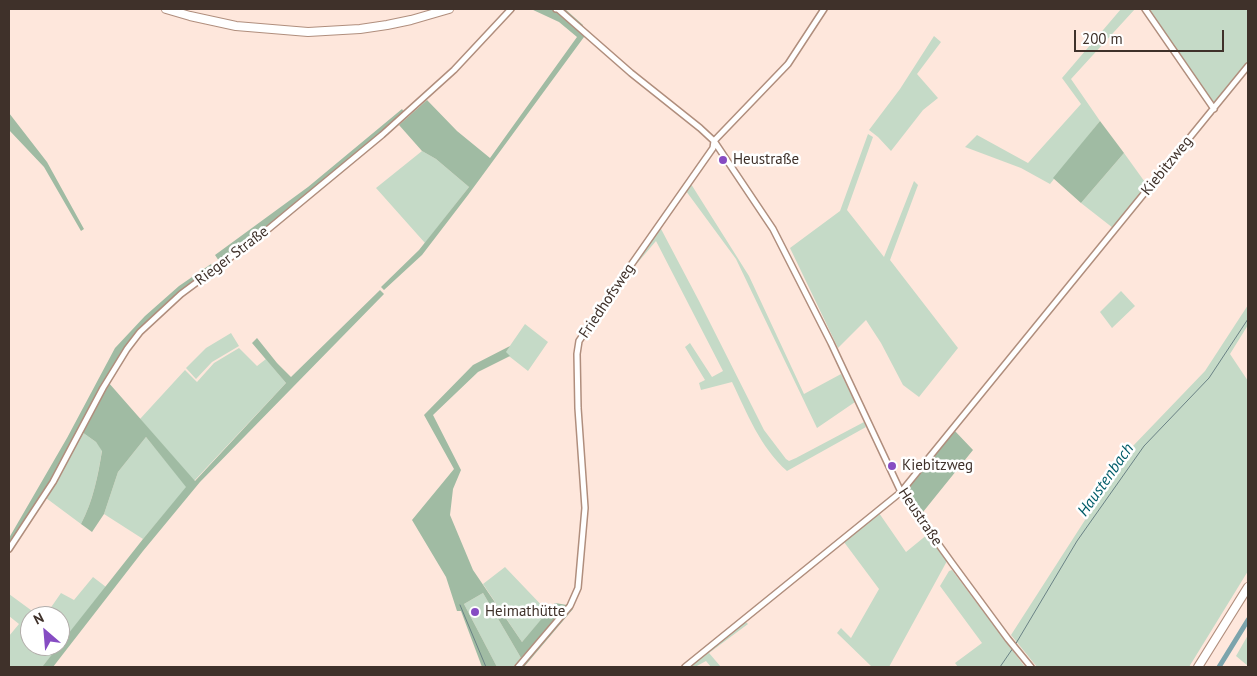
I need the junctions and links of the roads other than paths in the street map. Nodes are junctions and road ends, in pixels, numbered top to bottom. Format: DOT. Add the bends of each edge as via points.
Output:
graph roads {
  1 [pos="166,9"];
  2 [pos="449,9"];
  3 [pos="511,9"];
  4 [pos="556,9"];
  5 [pos="824,9"];
  6 [pos="1145,9"];
  7 [pos="1248,66"];
  8 [pos="1214,109"];
  9 [pos="714,141"];
  10 [pos="902,492"];
  11 [pos="9,549"];
  12 [pos="1248,587"];
  13 [pos="518,667"];
  14 [pos="685,667"];
  15 [pos="1031,667"];
  16 [pos="1198,667"];
  1 -- 2 [label="main road" via="236,26 308,32 387,25"];
  3 -- 11 [label="street, Rieger Straße" via="454,70 382,135 266,231 181,294 140,332 103,388 53,482"];
  4 -- 9 [label="street, Heustraße"];
  5 -- 9 [label="street, Friedhofsweg" via="788,64"];
  6 -- 8 [label="street"];
  7 -- 8 [label="street, Kiebitzweg"];
  8 -- 10 [label="street, Kiebitzweg"];
  9 -- 10 [label="street, Heustraße" via="773,229"];
  9 -- 13 [label="street, Friedhofsweg" via="714,148 579,341 578,408 585,508 578,588 570,606"];
  10 -- 14 [label="street, Kiebitzweg"];
  10 -- 15 [label="street, Heustraße"];
  12 -- 16 [label="main road"];
}
